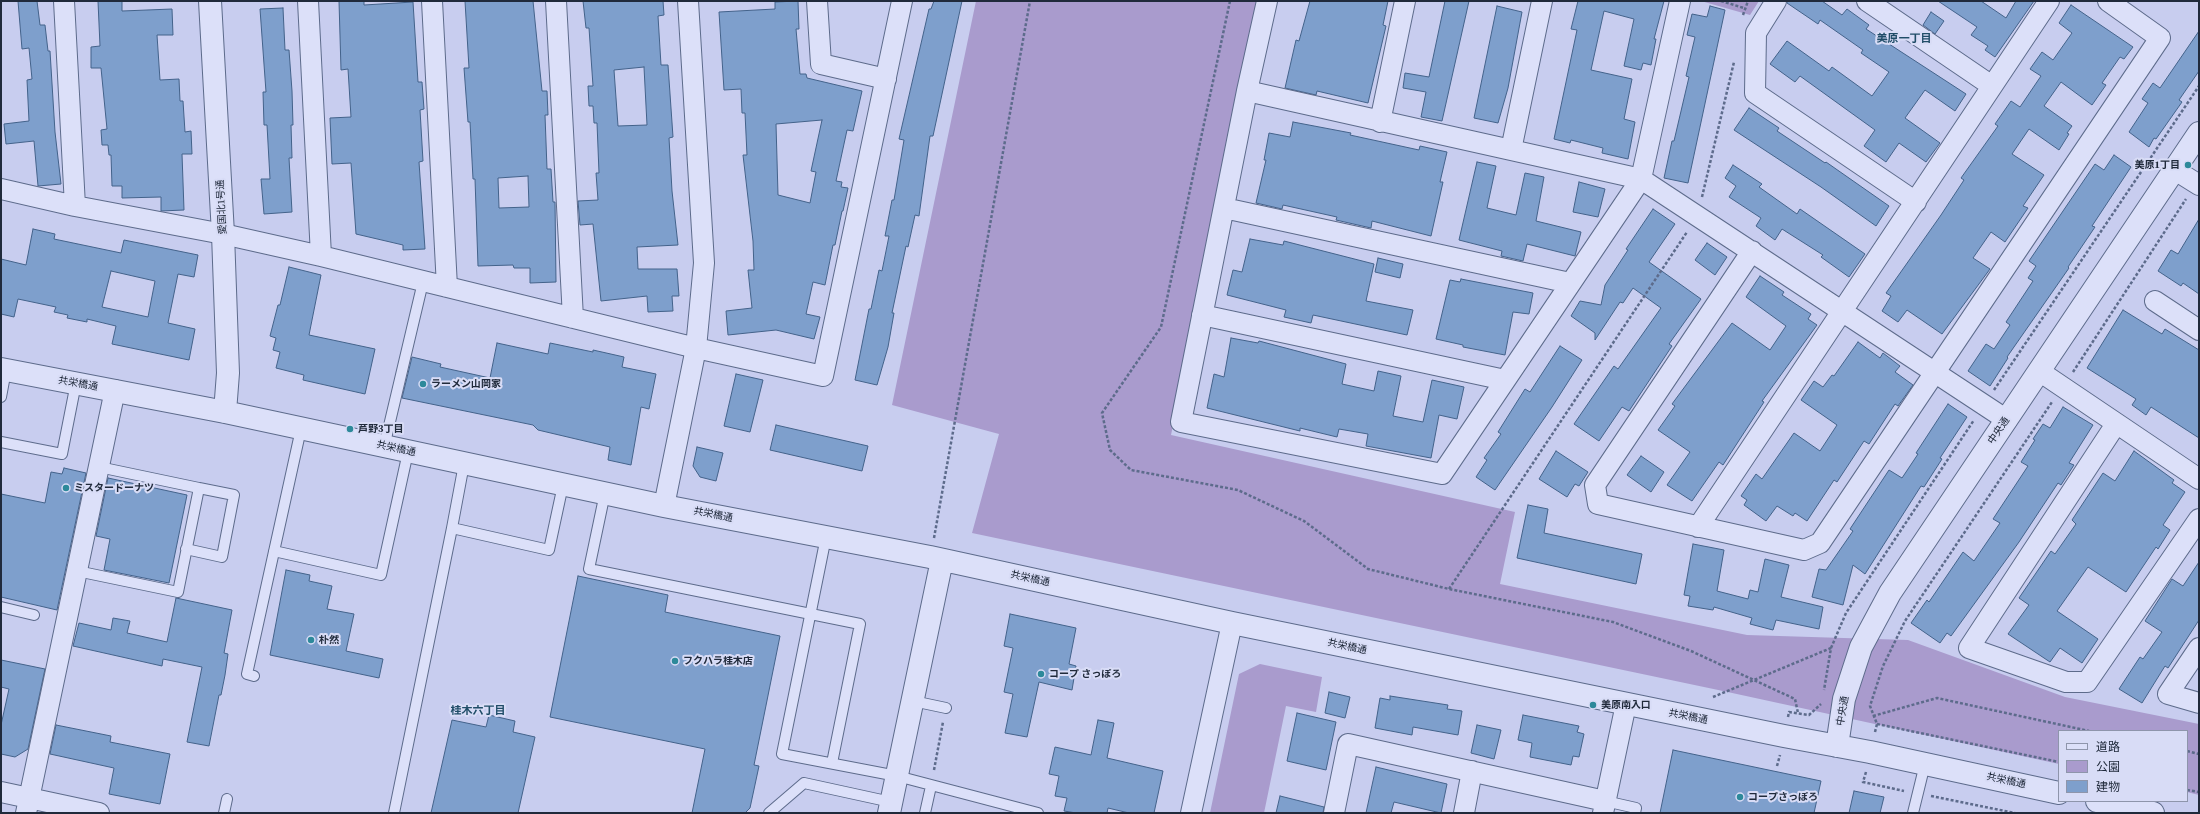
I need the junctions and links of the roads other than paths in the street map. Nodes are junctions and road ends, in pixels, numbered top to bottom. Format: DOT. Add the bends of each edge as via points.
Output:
graph roads {
  1 [pos="64,1"];
  2 [pos="210,1"];
  3 [pos="308,1"];
  4 [pos="432,1"];
  5 [pos="556,1"];
  6 [pos="688,1"];
  7 [pos="817,1"];
  8 [pos="902,1"];
  9 [pos="1267,1"];
  10 [pos="1405,1"];
  11 [pos="1542,1"];
  12 [pos="1680,1"];
  13 [pos="1776,1"];
  14 [pos="1867,1"];
  15 [pos="2049,1"];
  16 [pos="2108,1"];
  17 [pos="886,79"];
  18 [pos="1992,86"];
  19 [pos="1246,91"];
  20 [pos="1380,122"];
  21 [pos="2199,133"];
  22 [pos="1511,150"];
  23 [pos="2175,170"];
  24 [pos="1641,179"];
  25 [pos="2198,184"];
  26 [pos="1,189"];
  27 [pos="1916,202"];
  28 [pos="75,206"];
  29 [pos="1224,208"];
  30 [pos="223,234"];
  31 [pos="1752,251"];
  32 [pos="321,256"];
  33 [pos="424,282"];
  34 [pos="1570,283"];
  35 [pos="447,287"];
  36 [pos="2156,301"];
  37 [pos="1842,312"];
  38 [pos="1202,315"];
  39 [pos="573,318"];
  40 [pos="2199,330"];
  41 [pos="696,348"];
  42 [pos="4,370"];
  43 [pos="2039,371"];
  44 [pos="1935,374"];
  45 [pos="1505,380"];
  46 [pos="76,383"];
  47 [pos="115,390"];
  48 [pos="1,397"];
  49 [pos="225,412"];
  50 [pos="2007,420"];
  51 [pos="2116,424"];
  52 [pos="301,429"];
  53 [pos="1,442"];
  54 [pos="384,447"];
  55 [pos="408,452"];
  56 [pos="464,464"];
  57 [pos="99,467"];
  58 [pos="2199,478"];
  59 [pos="563,484"];
  60 [pos="199,488"];
  61 [pos="605,493"];
  62 [pos="664,506"];
  63 [pos="2199,519"];
  64 [pos="1698,527"];
  65 [pos="452,528"];
  66 [pos="826,537"];
  67 [pos="186,549"];
  68 [pos="274,551"];
  69 [pos="936,558"];
  70 [pos="77,571"];
  71 [pos="1,607"];
  72 [pos="810,614"];
  73 [pos="34,615"];
  74 [pos="1232,623"];
  75 [pos="2199,648"];
  76 [pos="254,676"];
  77 [pos="913,701"];
  78 [pos="2199,703"];
  79 [pos="1626,704"];
  80 [pos="946,708"];
  81 [pos="1837,746"];
  82 [pos="832,764"];
  83 [pos="1925,764"];
  84 [pos="1472,772"];
  85 [pos="897,776"];
  86 [pos="930,786"];
  87 [pos="1,792"];
  88 [pos="2058,793"];
  89 [pos="227,799"];
  90 [pos="2102,802"];
  91 [pos="28,806"];
  92 [pos="1604,807"];
  93 [pos="890,808"];
  94 [pos="99,813"];
  95 [pos="224,813"];
  96 [pos="394,813"];
  97 [pos="769,813"];
  98 [pos="925,813"];
  99 [pos="1038,813"];
  100 [pos="1191,813"];
  101 [pos="1334,813"];
  102 [pos="1464,813"];
  103 [pos="1635,813"];
  104 [pos="1914,813"];
  105 [pos="2153,813"];
  1 -- 28 [label="street"];
  2 -- 30 [label="street, 愛国北1号通"];
  3 -- 32 [label="street"];
  4 -- 35 [label="street"];
  5 -- 39 [label="street"];
  6 -- 41 [label="street" via="704,263"];
  7 -- 17 [label="street" via="821,64"];
  8 -- 17 [label="street"];
  9 -- 19 [label="street"];
  10 -- 20 [label="street"];
  11 -- 22 [label="street"];
  12 -- 24 [label="street"];
  13 -- 27 [label="street" via="1756,33 1755,93"];
  14 -- 18 [label="street"];
  15 -- 18 [label="street"];
  16 -- 44 [label="street" via="2160,38"];
  17 -- 41 [label="street" via="823,376"];
  18 -- 27 [label="street"];
  19 -- 20 [label="street"];
  19 -- 29 [label="street"];
  20 -- 22 [label="street"];
  21 -- 23 [label="street, 中央通"];
  22 -- 24 [label="street"];
  23 -- 25 [label="street"];
  23 -- 43 [label="street, 中央通"];
  24 -- 31 [label="street"];
  24 -- 34 [label="street"];
  26 -- 28 [label="street"];
  27 -- 37 [label="street"];
  28 -- 30 [label="street"];
  29 -- 34 [label="street"];
  29 -- 38 [label="street"];
  30 -- 32 [label="street"];
  30 -- 49 [label="street, 愛国北1号通" via="228,372"];
  31 -- 37 [label="street"];
  31 -- 64 [label="street" via="1595,485 1598,504"];
  32 -- 33 [label="street"];
  33 -- 35 [label="street"];
  33 -- 54 [label="lane"];
  34 -- 45 [label="street"];
  35 -- 39 [label="street"];
  36 -- 40 [label="street"];
  37 -- 44 [label="street"];
  37 -- 64 [label="street"];
  38 -- 45 [label="street"];
  38 -- 45 [label="street" via="1181,422 1442,474"];
  39 -- 41 [label="street"];
  41 -- 62 [label="street"];
  42 -- 46 [label="street, 共栄橋通"];
  42 -- 48 [label="lane"];
  43 -- 50 [label="street, 中央通"];
  43 -- 51 [label="street"];
  44 -- 50 [label="street"];
  44 -- 64 [label="street" via="1820,543 1804,550"];
  46 -- 47 [label="street, 共栄橋通"];
  46 -- 53 [label="lane" via="62,454"];
  47 -- 49 [label="street, 共栄橋通"];
  47 -- 57 [label="street"];
  49 -- 52 [label="street, 共栄橋通"];
  50 -- 81 [label="street, 中央通" via="1890,593 1861,647 1844,699"];
  51 -- 58 [label="street"];
  51 -- 63 [label="street" via="1969,648 2066,682 2087,682"];
  52 -- 54 [label="street, 共栄橋通"];
  52 -- 68 [label="lane"];
  54 -- 55 [label="street, 共栄橋通"];
  55 -- 56 [label="street, 共栄橋通"];
  55 -- 68 [label="lane" via="381,575"];
  56 -- 59 [label="street, 共栄橋通"];
  56 -- 65 [label="lane"];
  57 -- 60 [label="lane"];
  57 -- 70 [label="street"];
  59 -- 61 [label="street, 共栄橋通"];
  59 -- 65 [label="lane" via="550,550"];
  60 -- 67 [label="lane"];
  60 -- 67 [label="lane" via="234,495 222,557"];
  61 -- 62 [label="street, 共栄橋通"];
  61 -- 72 [label="lane" via="589,569"];
  62 -- 66 [label="street, 共栄橋通"];
  65 -- 96 [label="lane"];
  66 -- 69 [label="street, 共栄橋通"];
  66 -- 72 [label="lane"];
  67 -- 70 [label="lane" via="178,592"];
  68 -- 76 [label="lane" via="247,674"];
  69 -- 74 [label="street, 共栄橋通"];
  69 -- 77 [label="street"];
  70 -- 91 [label="street"];
  71 -- 73 [label="lane"];
  72 -- 82 [label="lane" via="860,624"];
  72 -- 82 [label="lane" via="782,754"];
  74 -- 79 [label="street, 共栄橋通"];
  74 -- 100 [label="street"];
  75 -- 78 [label="street" via="2168,694"];
  77 -- 80 [label="lane"];
  77 -- 85 [label="street"];
  79 -- 81 [label="street, 共栄橋通"];
  79 -- 92 [label="street"];
  81 -- 83 [label="street, 共栄橋通"];
  82 -- 85 [label="lane"];
  83 -- 88 [label="street, 共栄橋通"];
  83 -- 104 [label="lane"];
  84 -- 92 [label="street"];
  84 -- 101 [label="street" via="1348,744"];
  84 -- 102 [label="street"];
  85 -- 86 [label="lane"];
  85 -- 93 [label="street"];
  86 -- 98 [label="lane"];
  86 -- 99 [label="lane"];
  87 -- 91 [label="street"];
  89 -- 95 [label="lane"];
  90 -- 105 [label="street"];
  91 -- 94 [label="street"];
  92 -- 103 [label="lane" via="1636,808"];
  93 -- 97 [label="lane" via="804,783"];
}
